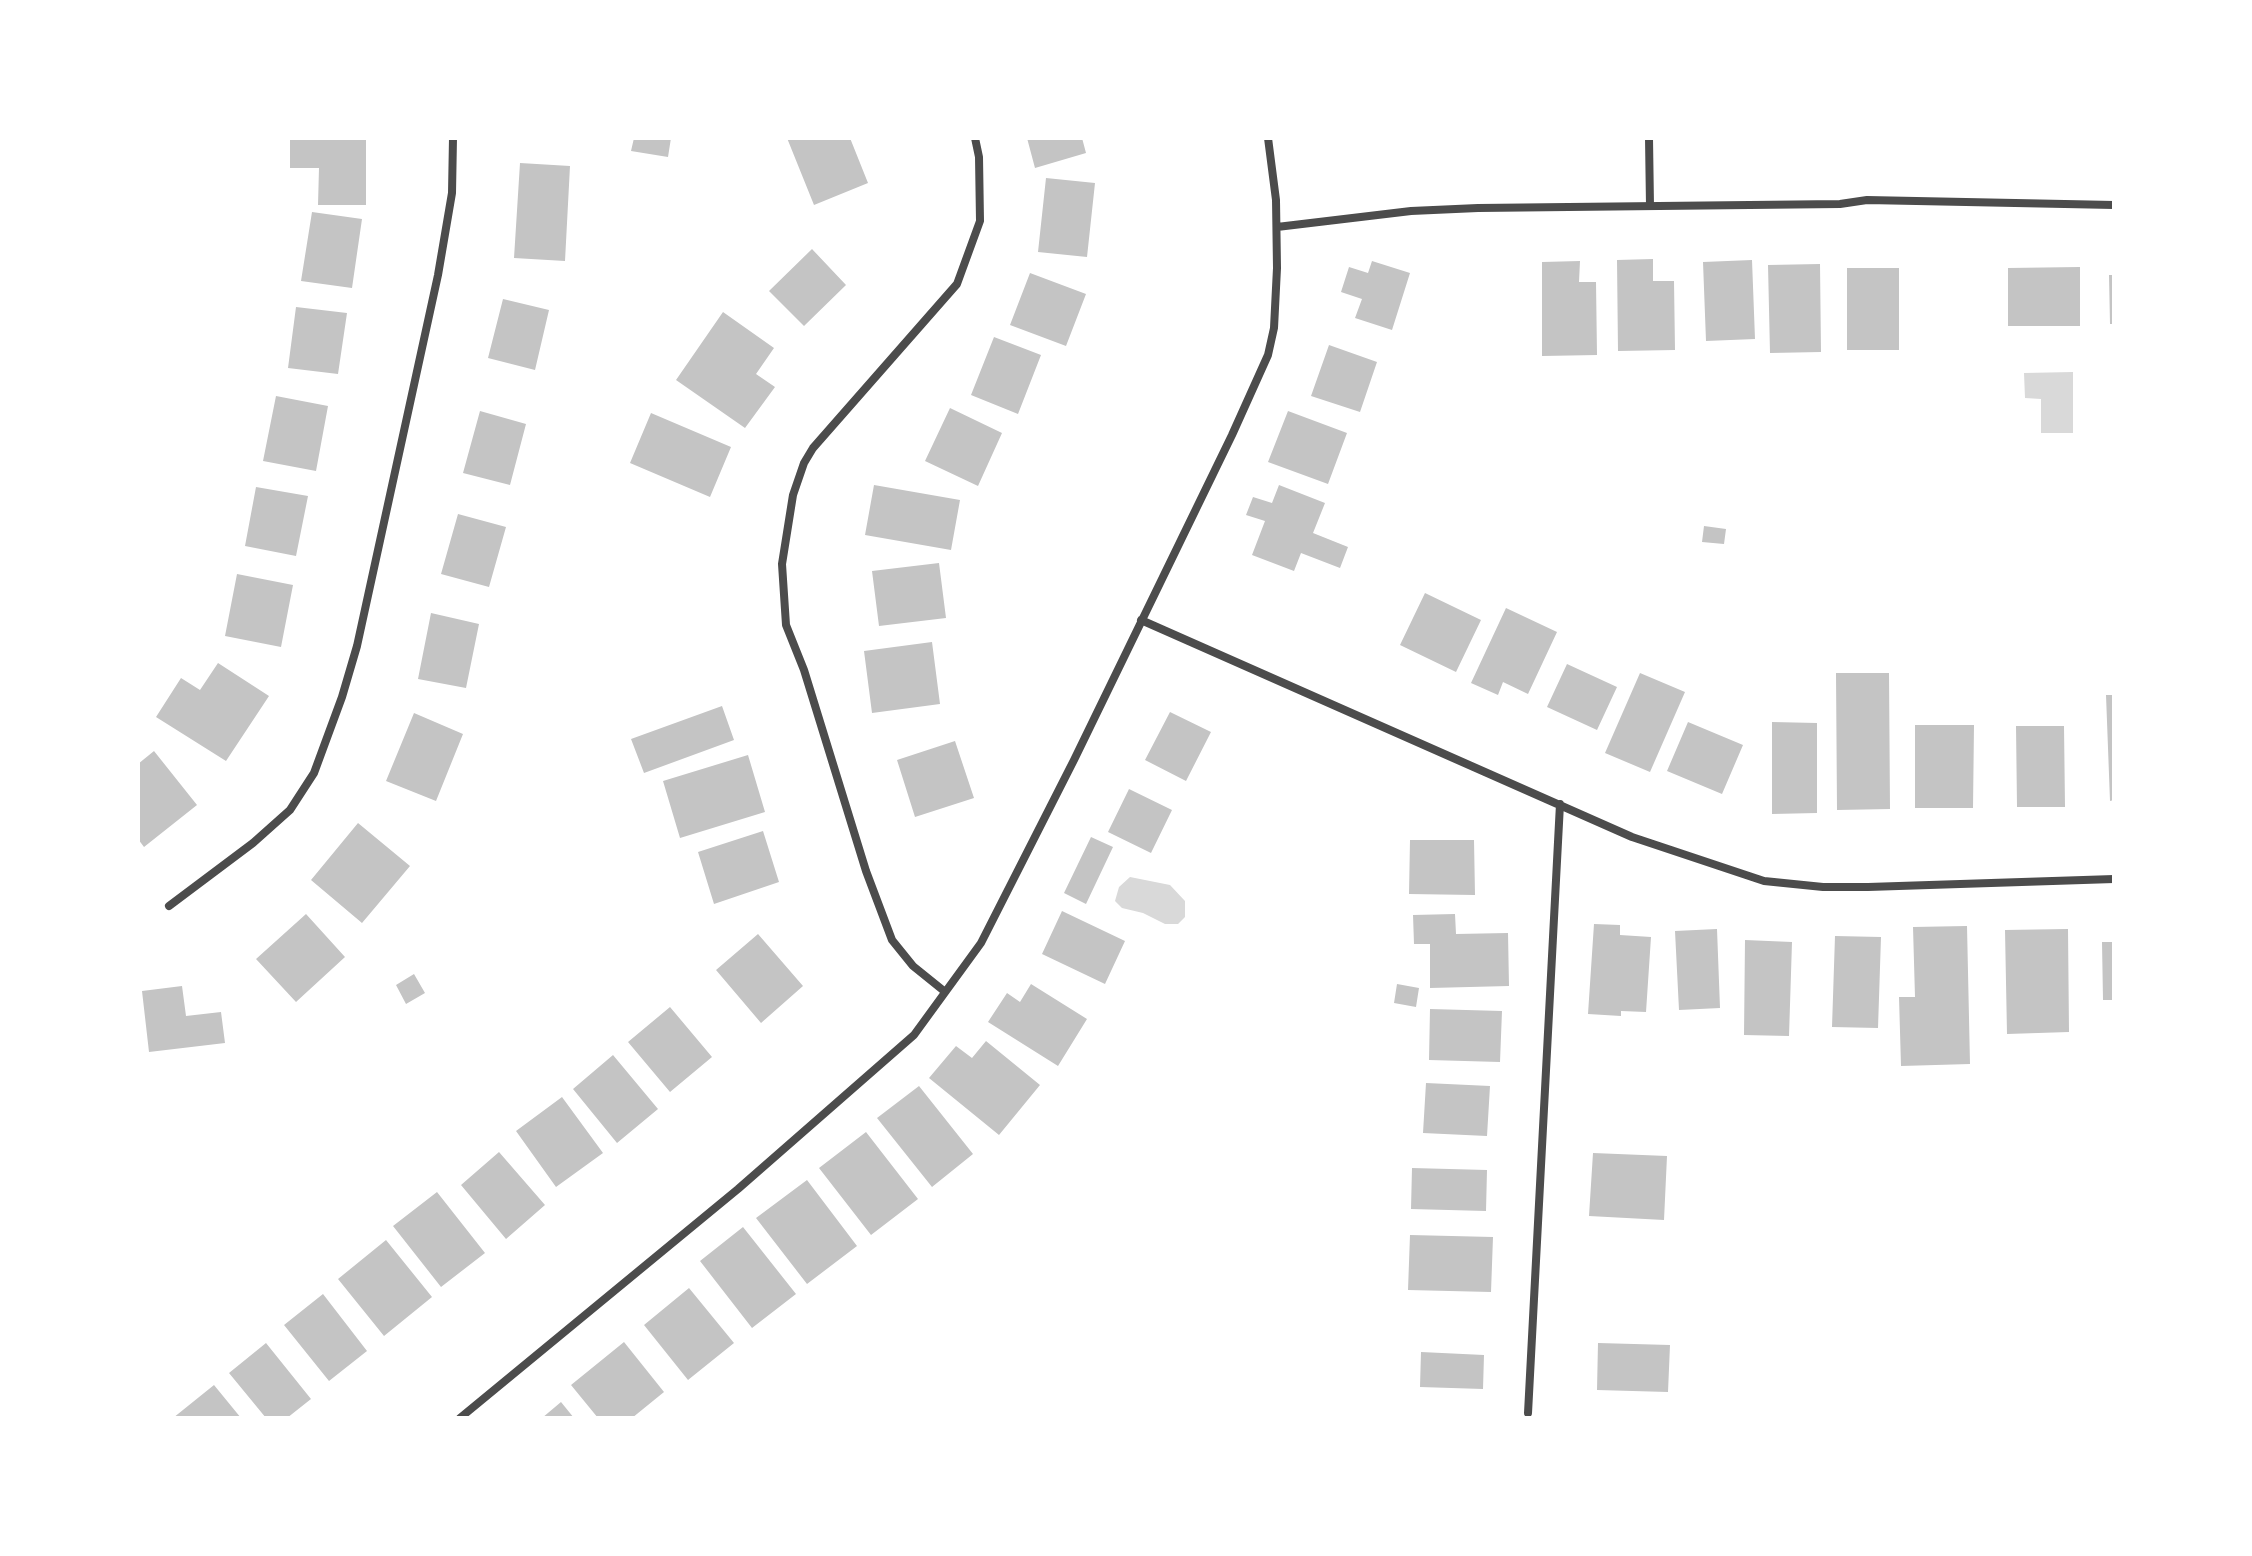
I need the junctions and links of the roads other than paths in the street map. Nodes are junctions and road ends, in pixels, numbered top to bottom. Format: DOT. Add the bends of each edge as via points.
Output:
graph roads {
  1 [pos="453,138"];
  2 [pos="975,138"];
  3 [pos="1268,138"];
  4 [pos="1649,138"];
  5 [pos="2114,205"];
  6 [pos="1650,206"];
  7 [pos="1277,227"];
  8 [pos="1141,620"];
  9 [pos="1560,804"];
  10 [pos="2114,879"];
  11 [pos="169,906"];
  12 [pos="944,991"];
  13 [pos="1528,1413"];
  14 [pos="460,1418"];
  1 -- 11 [label="street" via="452,193 438,275 357,646 314,773 290,810"];
  2 -- 12 [label="street" via="980,221 957,284 813,448 793,495 782,564 786,625 892,940"];
  3 -- 7 [label="street"];
  4 -- 6 [label="street"];
  5 -- 6 [label="street" via="1867,200"];
  6 -- 7 [label="street" via="1411,211"];
  7 -- 8 [label="street" via="1274,328 1268,355"];
  8 -- 9 [label="street"];
  8 -- 12 [label="street" via="981,943"];
  9 -- 10 [label="street" via="1632,837 1764,881 1868,887"];
  9 -- 13 [label="street"];
  12 -- 14 [label="street" via="914,1035 738,1189"];
}
